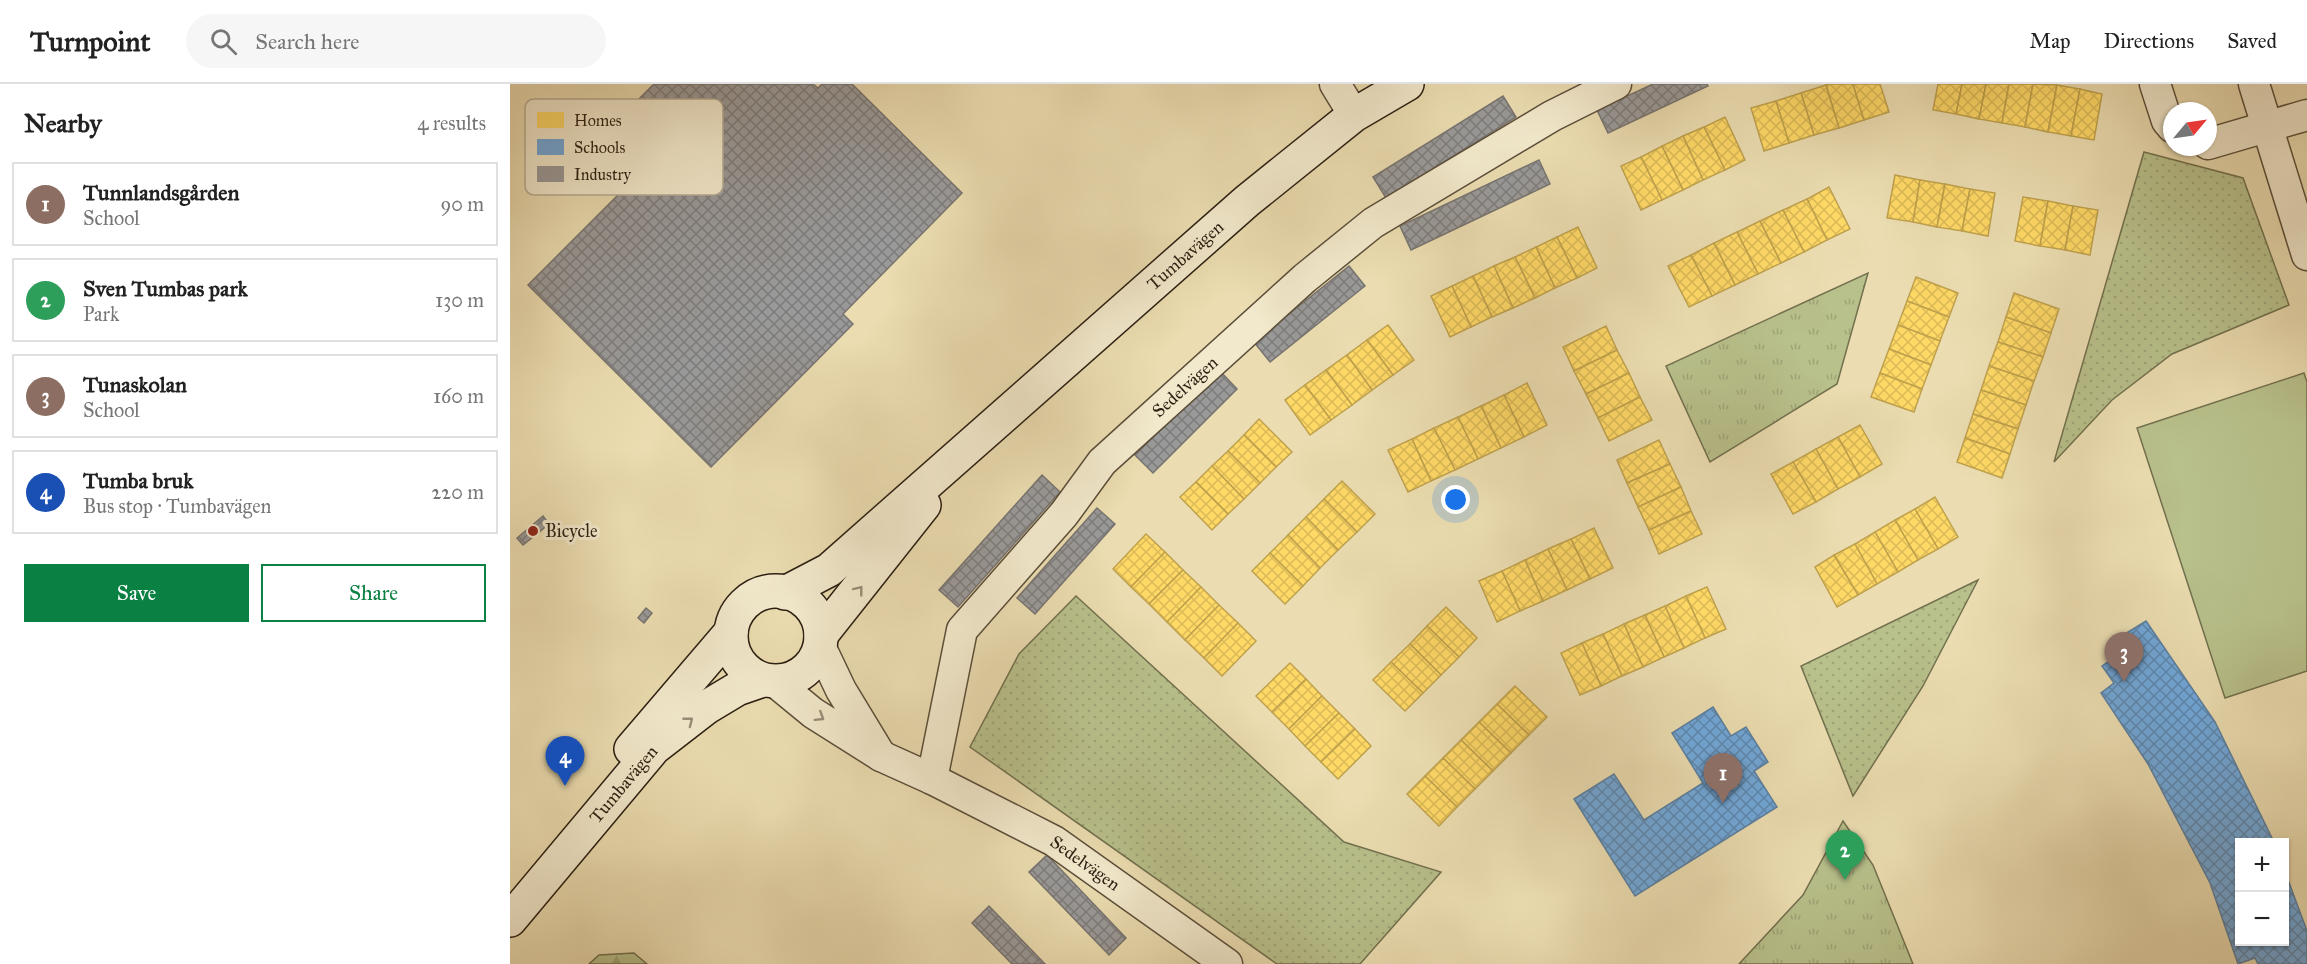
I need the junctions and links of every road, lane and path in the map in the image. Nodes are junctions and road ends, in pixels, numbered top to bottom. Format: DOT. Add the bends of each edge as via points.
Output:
graph roads {
  1 [pos="1335,84"];
  2 [pos="1407,84"];
  3 [pos="1616,84"];
  4 [pos="2155,84"];
  5 [pos="2254,84"];
  6 [pos="2163,107"];
  7 [pos="1354,115"];
  8 [pos="2307,115"];
  9 [pos="2267,127"];
  10 [pos="2217,141"];
  11 [pos="2307,255"];
  12 [pos="975,440"];
  13 [pos="786,592"];
  14 [pos="731,632"];
  15 [pos="820,640"];
  16 [pos="768,681"];
  17 [pos="881,756"];
  18 [pos="932,779"];
  19 [pos="510,892"];
  20 [pos="510,920"];
  21 [pos="1227,964"];
  1 -- 7 [label="street"];
  2 -- 7 [label="main road, Tumbavägen"];
  3 -- 18 [label="street, Sedelvägen" via="1542,122 1373,223 1305,278 1102,462 1064,514 962,630"];
  4 -- 6 [label="street"];
  5 -- 9 [label="street"];
  7 -- 12 [label="main road, Tumbavägen" via="1247,201"];
  8 -- 9 [label="street"];
  9 -- 10 [label="street"];
  9 -- 11 [label="street"];
  12 -- 13 [label="main road, Tumbavägen" via="829,570"];
  15 -- 12 [label="main road, Tumbavägen, one-way"];
  13 -- 14 [label="main road" via="753,597 735,616"];
  13 -- 15 [label="main road" via="810,607 818,622"];
  14 -- 16 [label="main road" via="732,648 739,662 748,672"];
  14 -- 19 [label="main road, Tumbavägen"];
  15 -- 16 [label="main road" via="814,660 806,670 789,680"];
  15 -- 17 [label="street" via="841,690"];
  16 -- 17 [label="street, Sedelvägen, one-way"];
  20 -- 16 [label="main road, Tumbavägen, one-way" via="654,748 737,689"];
  17 -- 18 [label="street, Sedelvägen"];
  18 -- 21 [label="street, Sedelvägen" via="1054,841"];
}
